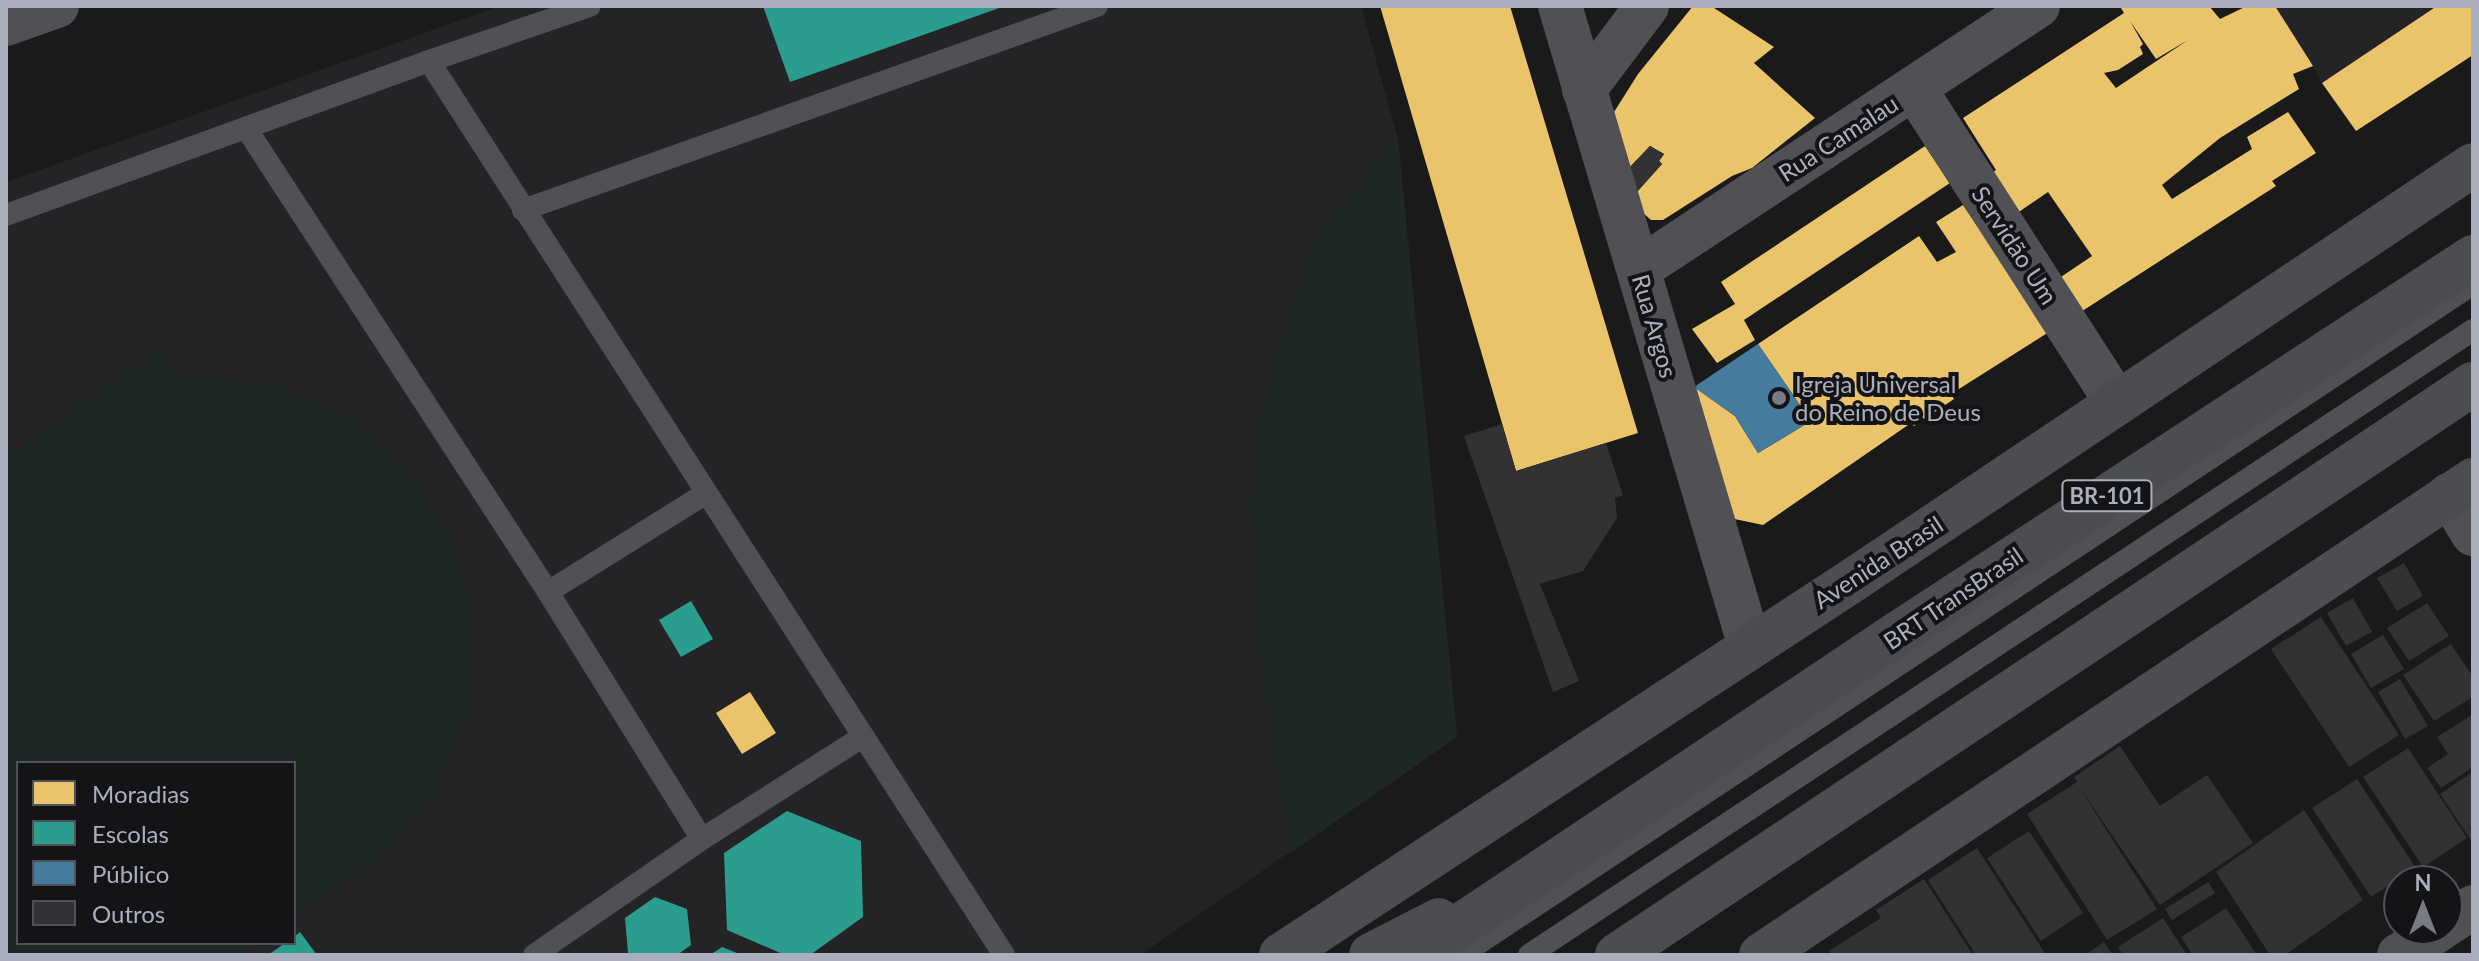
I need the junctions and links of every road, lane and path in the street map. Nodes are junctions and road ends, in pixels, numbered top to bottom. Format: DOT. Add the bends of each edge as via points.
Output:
graph roads {
  1 [pos="590,6"];
  2 [pos="1097,6"];
  3 [pos="1560,6"];
  4 [pos="1647,6"];
  5 [pos="2038,6"];
  6 [pos="429,61"];
  7 [pos="1914,88"];
  8 [pos="1584,90"];
  9 [pos="246,128"];
  10 [pos="2473,165"];
  11 [pos="523,210"];
  12 [pos="6,215"];
  13 [pos="2473,257"];
  14 [pos="1639,269"];
  15 [pos="2473,284"];
  16 [pos="2473,330"];
  17 [pos="2473,384"];
  18 [pos="2117,403"];
  19 [pos="2461,488"];
  20 [pos="705,494"];
  21 [pos="2473,534"];
  22 [pos="548,592"];
  23 [pos="1750,646"];
  24 [pos="862,737"];
  25 [pos="702,839"];
  26 [pos="1583,844"];
  27 [pos="534,955"];
  28 [pos="1004,955"];
  29 [pos="1281,955"];
  30 [pos="1371,955"];
  31 [pos="1416,955"];
  32 [pos="1461,955"];
  33 [pos="1529,955"];
  34 [pos="1617,955"];
  35 [pos="1761,955"];
  1 -- 6 [label="lane"];
  2 -- 11 [label="lane"];
  3 -- 8 [label="street, Rua Argos"];
  4 -- 8 [label="street"];
  5 -- 7 [label="street, Rua Camalau"];
  6 -- 9 [label="lane"];
  6 -- 11 [label="lane"];
  7 -- 14 [label="street, Rua Camalau"];
  7 -- 18 [label="street, Servidão Um"];
  8 -- 14 [label="street, Rua Argos"];
  9 -- 12 [label="lane"];
  9 -- 22 [label="lane"];
  10 -- 18 [label="main road, Avenida Brasil"];
  11 -- 20 [label="lane"];
  13 -- 26 [label="main road, BR-101"];
  14 -- 23 [label="street, Rua Argos"];
  15 -- 32 [label="lane, BRT TransBrasil"];
  16 -- 33 [label="lane"];
  17 -- 34 [label="main road"];
  18 -- 23 [label="main road, Avenida Brasil"];
  19 -- 21 [label="street"];
  19 -- 35 [label="main road"];
  20 -- 22 [label="lane"];
  20 -- 24 [label="lane"];
  22 -- 25 [label="lane"];
  23 -- 29 [label="main road, Avenida Brasil"];
  24 -- 25 [label="lane"];
  24 -- 28 [label="lane"];
  25 -- 27 [label="lane"];
  26 -- 30 [label="main road"];
  26 -- 31 [label="main road, BR-101"];
}
